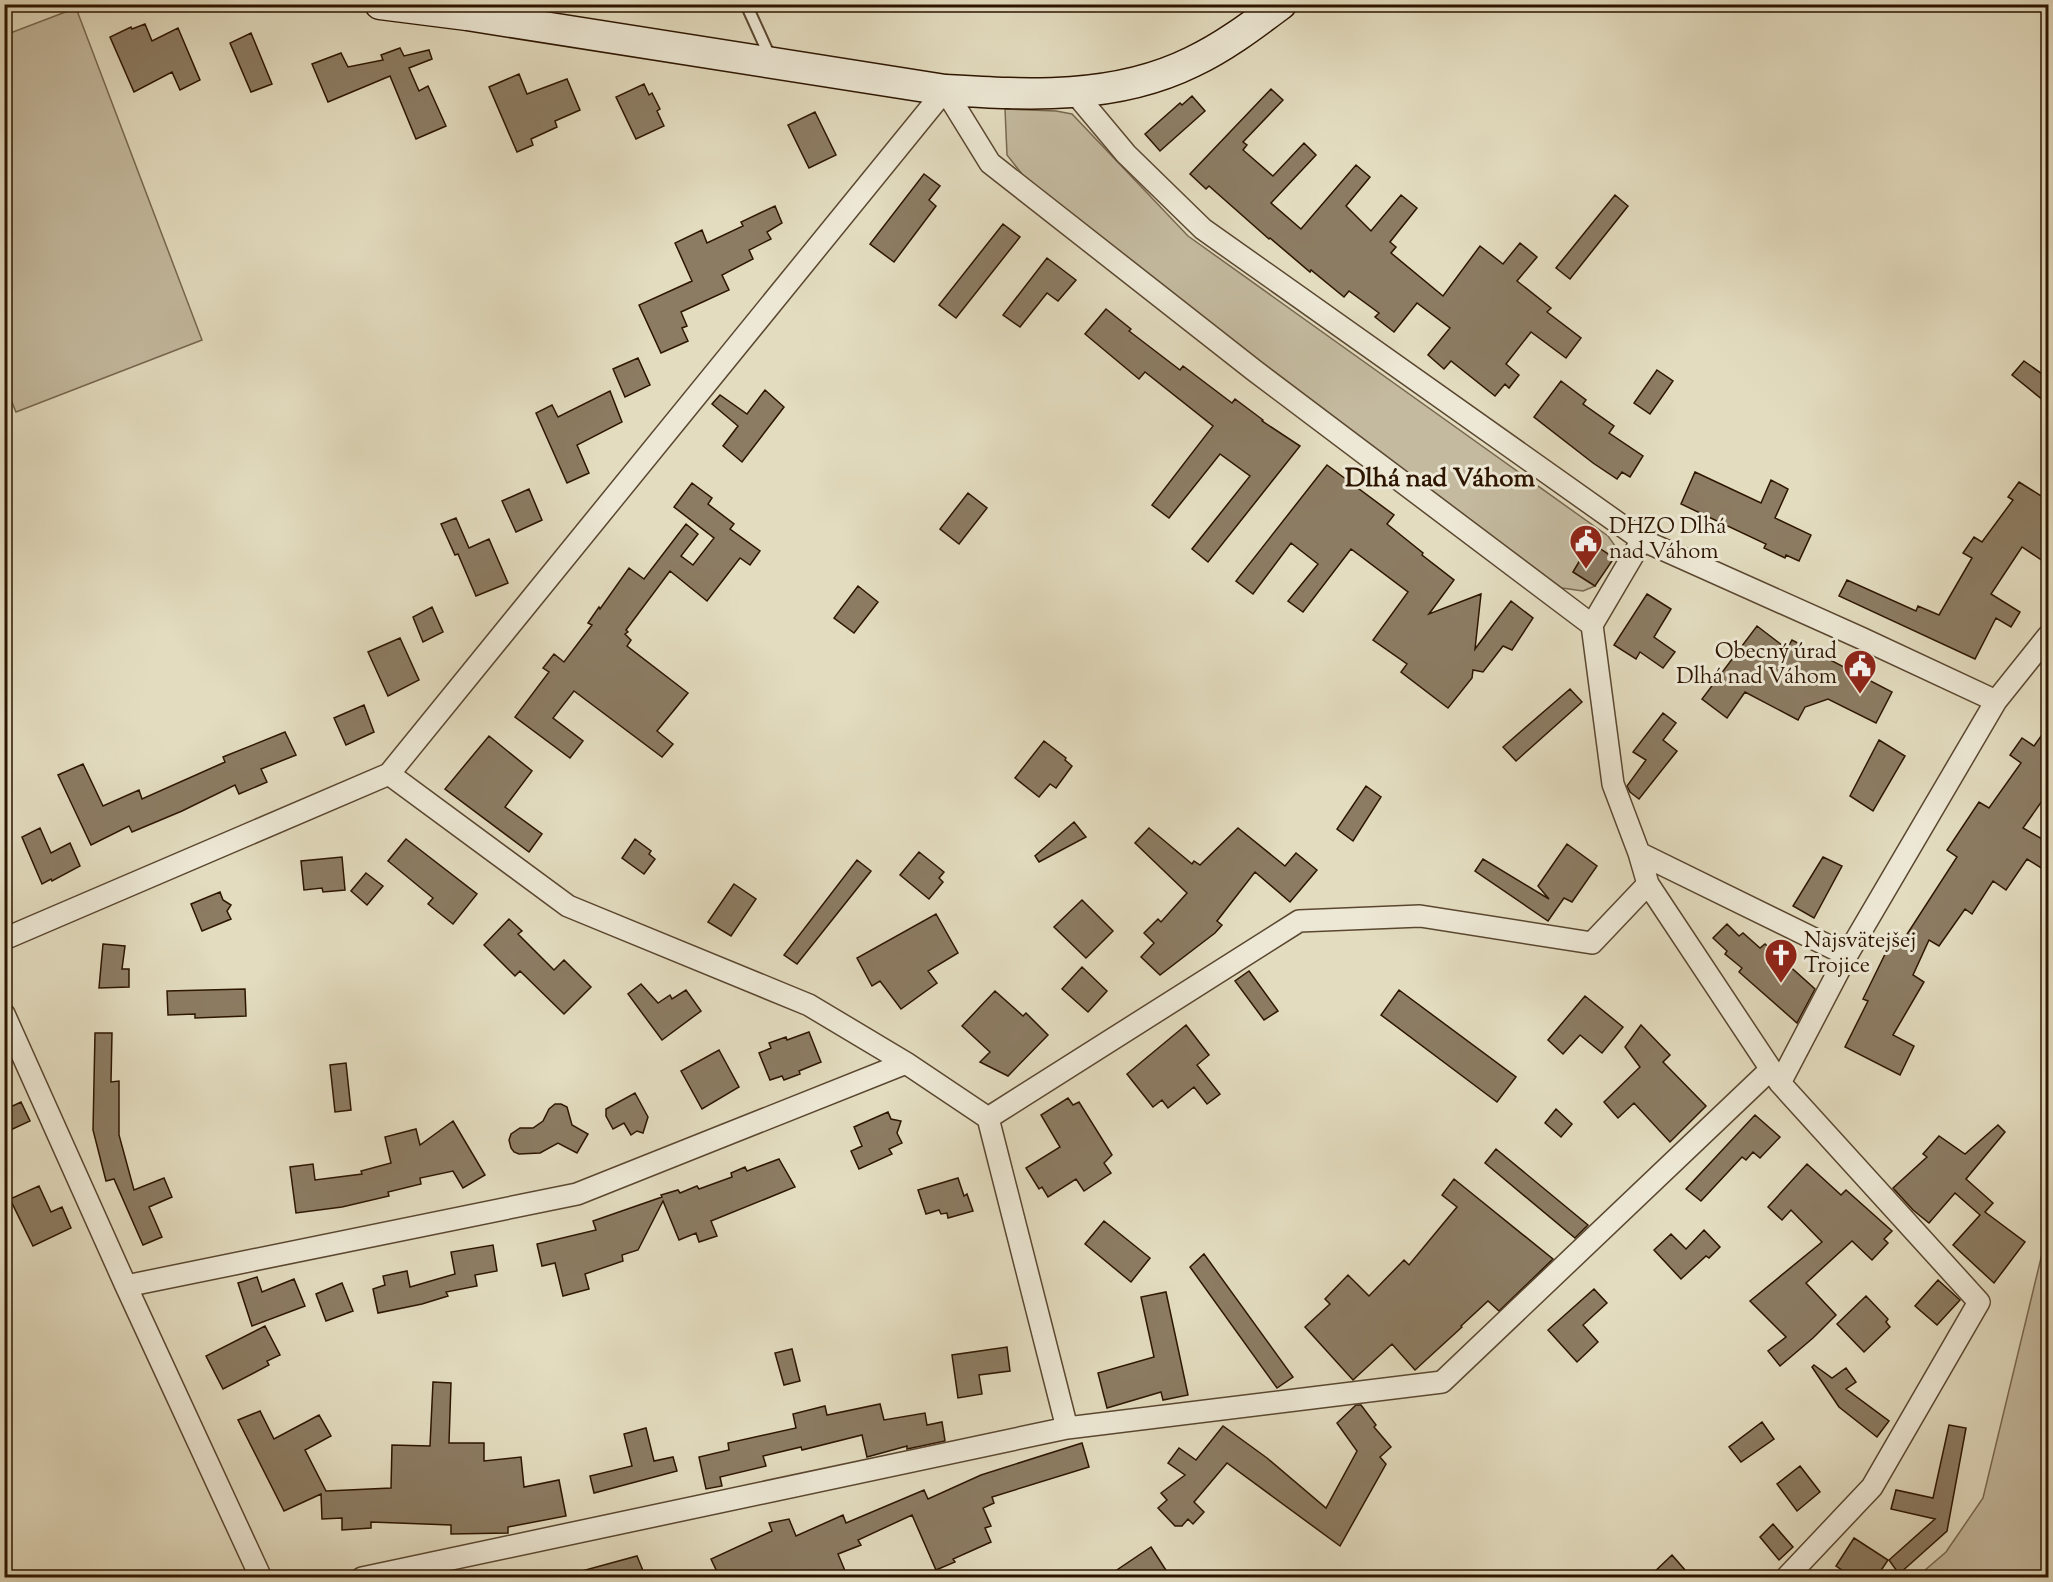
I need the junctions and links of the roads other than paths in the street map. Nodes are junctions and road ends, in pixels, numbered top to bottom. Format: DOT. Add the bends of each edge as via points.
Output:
graph roads {
  1 [pos="380,4"];
  2 [pos="746,4"];
  3 [pos="1281,4"];
  4 [pos="773,64"];
  5 [pos="945,90"];
  6 [pos="1074,93"];
  7 [pos="1642,540"];
  8 [pos="1592,625"];
  9 [pos="2049,636"];
  10 [pos="1996,700"];
  11 [pos="389,774"];
  12 [pos="1639,853"];
  13 [pos="1648,884"];
  14 [pos="4,939"];
  15 [pos="1847,956"];
  16 [pos="4,1014"];
  17 [pos="906,1063"];
  18 [pos="1775,1077"];
  19 [pos="988,1118"];
  20 [pos="126,1286"];
  21 [pos="1067,1428"];
  22 [pos="261,1578"];
  23 [pos="362,1578"];
  24 [pos="1786,1578"];
  1 -- 4 [label="main road"];
  2 -- 4 [label="lane"];
  3 -- 6 [label="main road" via="1251,27 1184,66 1124,86"];
  4 -- 5 [label="main road"];
  5 -- 6 [label="main road"];
  5 -- 8 [label="street" via="990,163 1255,371"];
  5 -- 11 [label="street"];
  6 -- 7 [label="street" via="1126,154 1203,229"];
  7 -- 8 [label="street"];
  7 -- 10 [label="street"];
  8 -- 12 [label="street" via="1613,784"];
  9 -- 10 [label="street"];
  10 -- 15 [label="street"];
  11 -- 14 [label="street"];
  11 -- 17 [label="street" via="568,906 809,1005"];
  12 -- 13 [label="street"];
  12 -- 15 [label="street"];
  13 -- 18 [label="street"];
  13 -- 19 [label="street" via="1592,943 1420,916 1299,921"];
  15 -- 18 [label="street"];
  16 -- 20 [label="street"];
  17 -- 19 [label="street"];
  17 -- 20 [label="street" via="577,1194"];
  18 -- 21 [label="street" via="1442,1382"];
  18 -- 24 [label="street" via="1979,1302 1872,1487"];
  19 -- 21 [label="street"];
  20 -- 22 [label="street"];
  21 -- 23 [label="street"];
}
